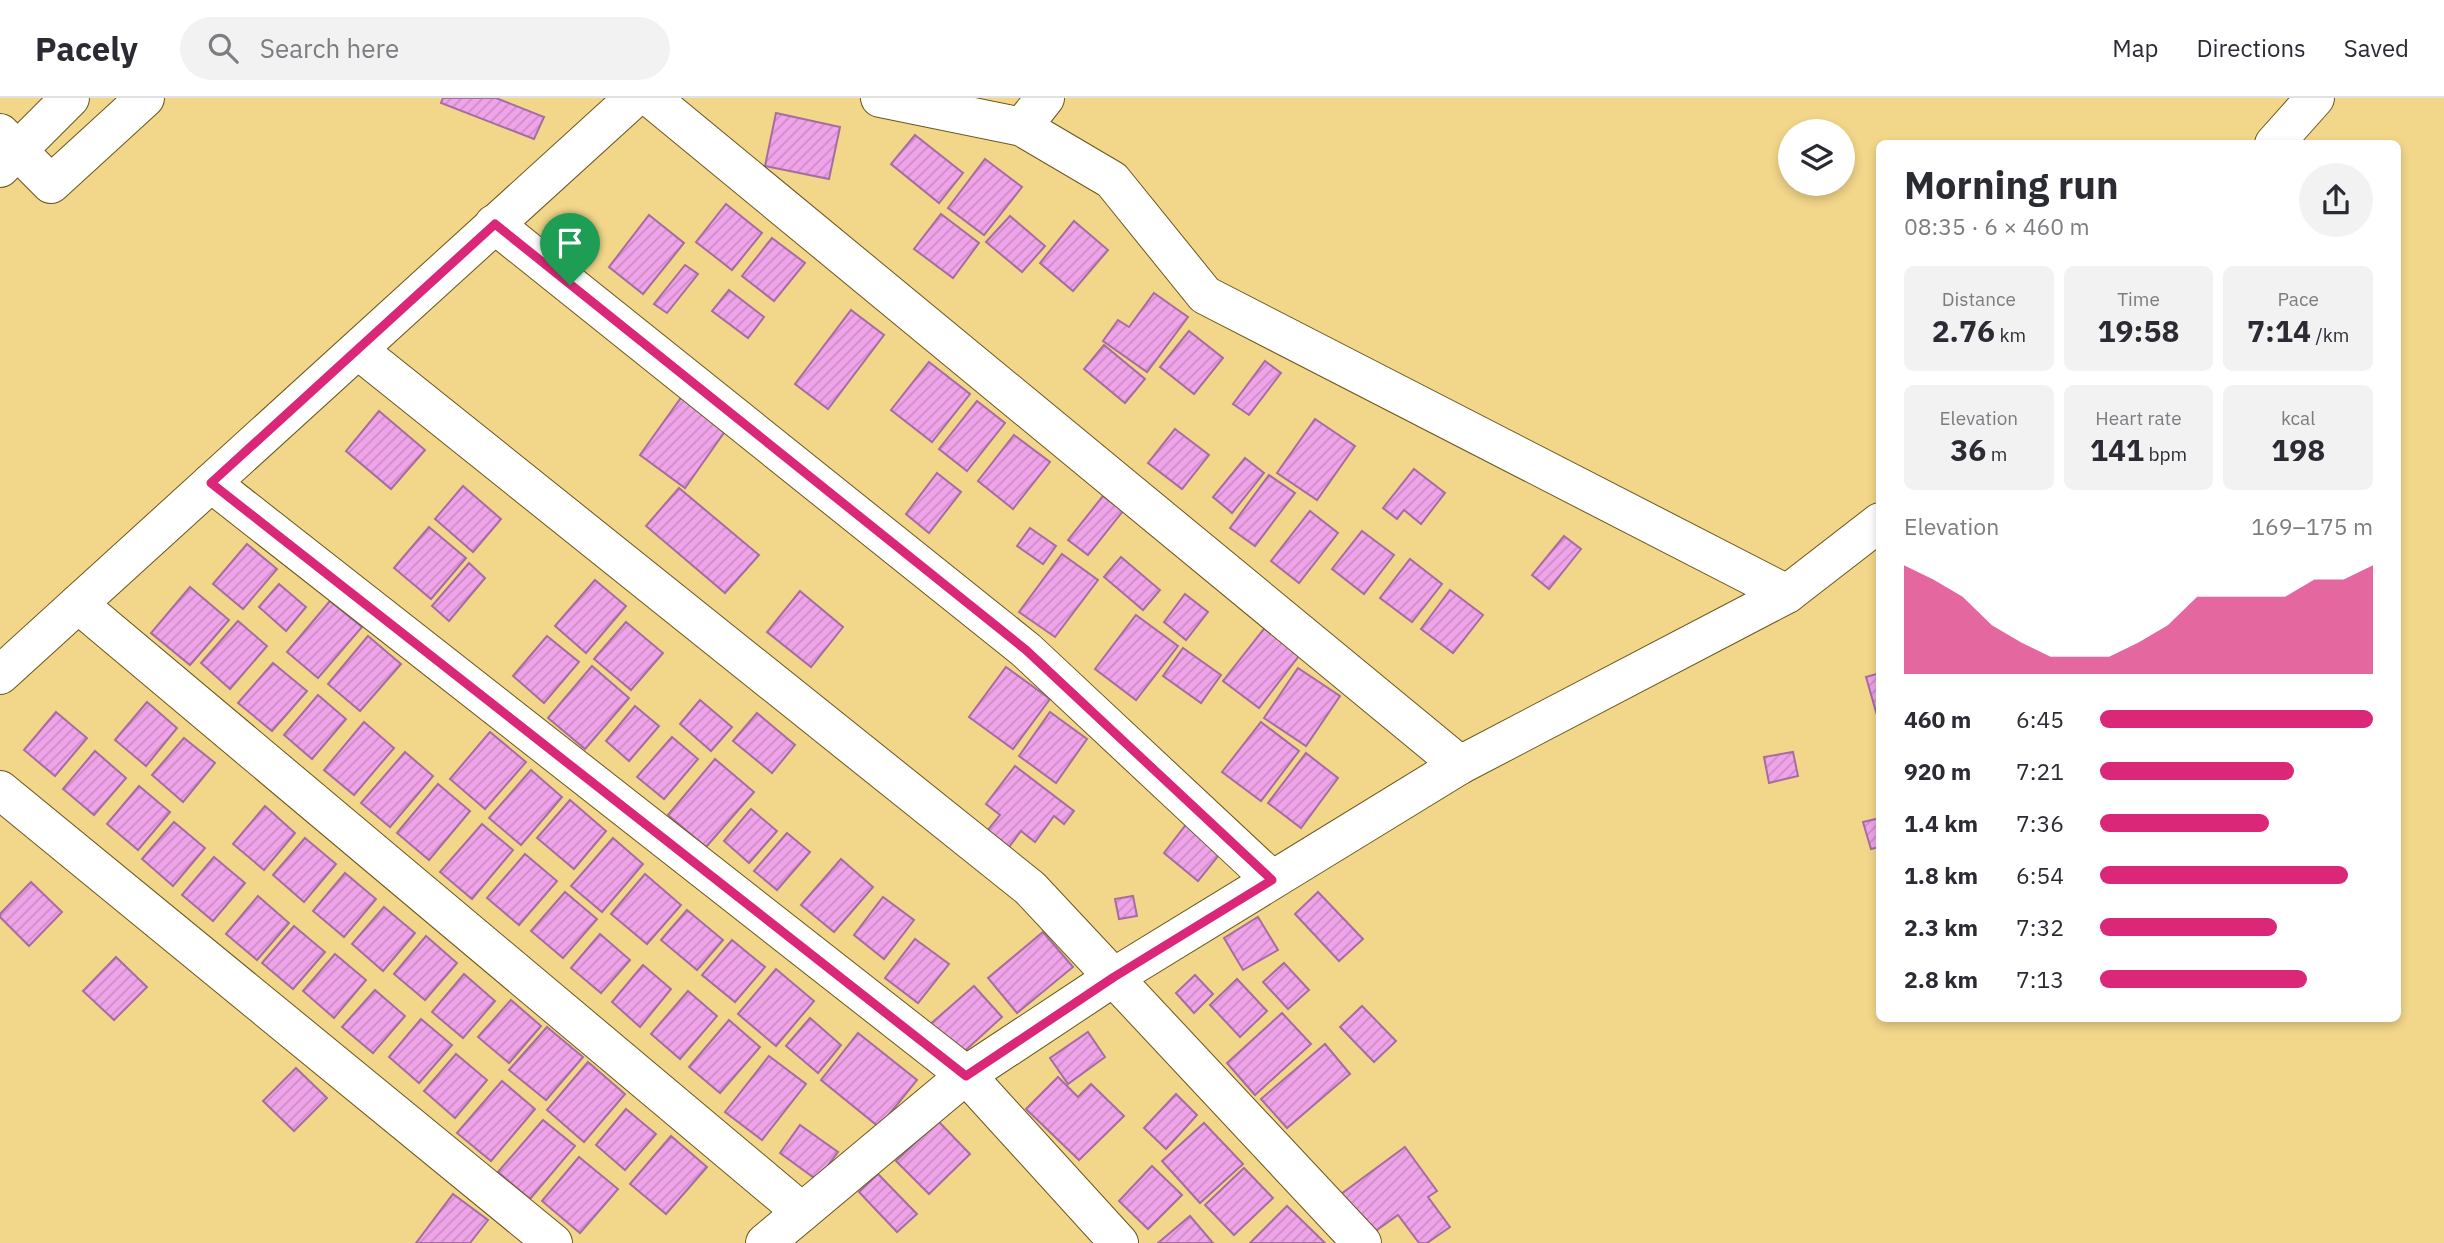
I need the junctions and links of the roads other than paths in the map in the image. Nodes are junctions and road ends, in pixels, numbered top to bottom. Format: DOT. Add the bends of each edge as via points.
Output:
graph roads {
  1 [pos="70,98"];
  2 [pos="145,98"];
  3 [pos="634,98"];
  4 [pos="651,98"];
  5 [pos="880,98"];
  6 [pos="2315,98"];
  7 [pos="1033,112"];
  8 [pos="2278,140"];
  9 [pos="6,150"];
  10 [pos="495,224"];
  11 [pos="358,350"];
  12 [pos="211,483"];
  13 [pos="1876,525"];
  14 [pos="1787,594"];
  15 [pos="78,604"];
  16 [pos="0,675"];
  17 [pos="1460,765"];
  18 [pos="0,790"];
  19 [pos="1272,880"];
  20 [pos="1114,977"];
  21 [pos="966,1076"];
  22 [pos="802,1212"];
  23 [pos="553,1243"];
  24 [pos="765,1243"];
  25 [pos="1119,1243"];
  26 [pos="1363,1243"];
  1 -- 9 [label="street"];
  2 -- 9 [label="street" via="51,184"];
  3 -- 10 [label="street"];
  4 -- 17 [label="street"];
  5 -- 7 [label="street"];
  6 -- 8 [label="street"];
  7 -- 14 [label="street" via="1112,180 1205,295"];
  10 -- 11 [label="street"];
  10 -- 19 [label="street" via="1026,650"];
  11 -- 12 [label="street"];
  11 -- 20 [label="street" via="1030,888"];
  12 -- 15 [label="street"];
  12 -- 21 [label="street"];
  13 -- 14 [label="street"];
  14 -- 17 [label="street"];
  15 -- 16 [label="street"];
  15 -- 22 [label="street"];
  17 -- 19 [label="street"];
  18 -- 23 [label="street"];
  19 -- 20 [label="street"];
  20 -- 21 [label="street"];
  20 -- 26 [label="street"];
  21 -- 22 [label="street"];
  21 -- 25 [label="street"];
  22 -- 24 [label="street"];
}
